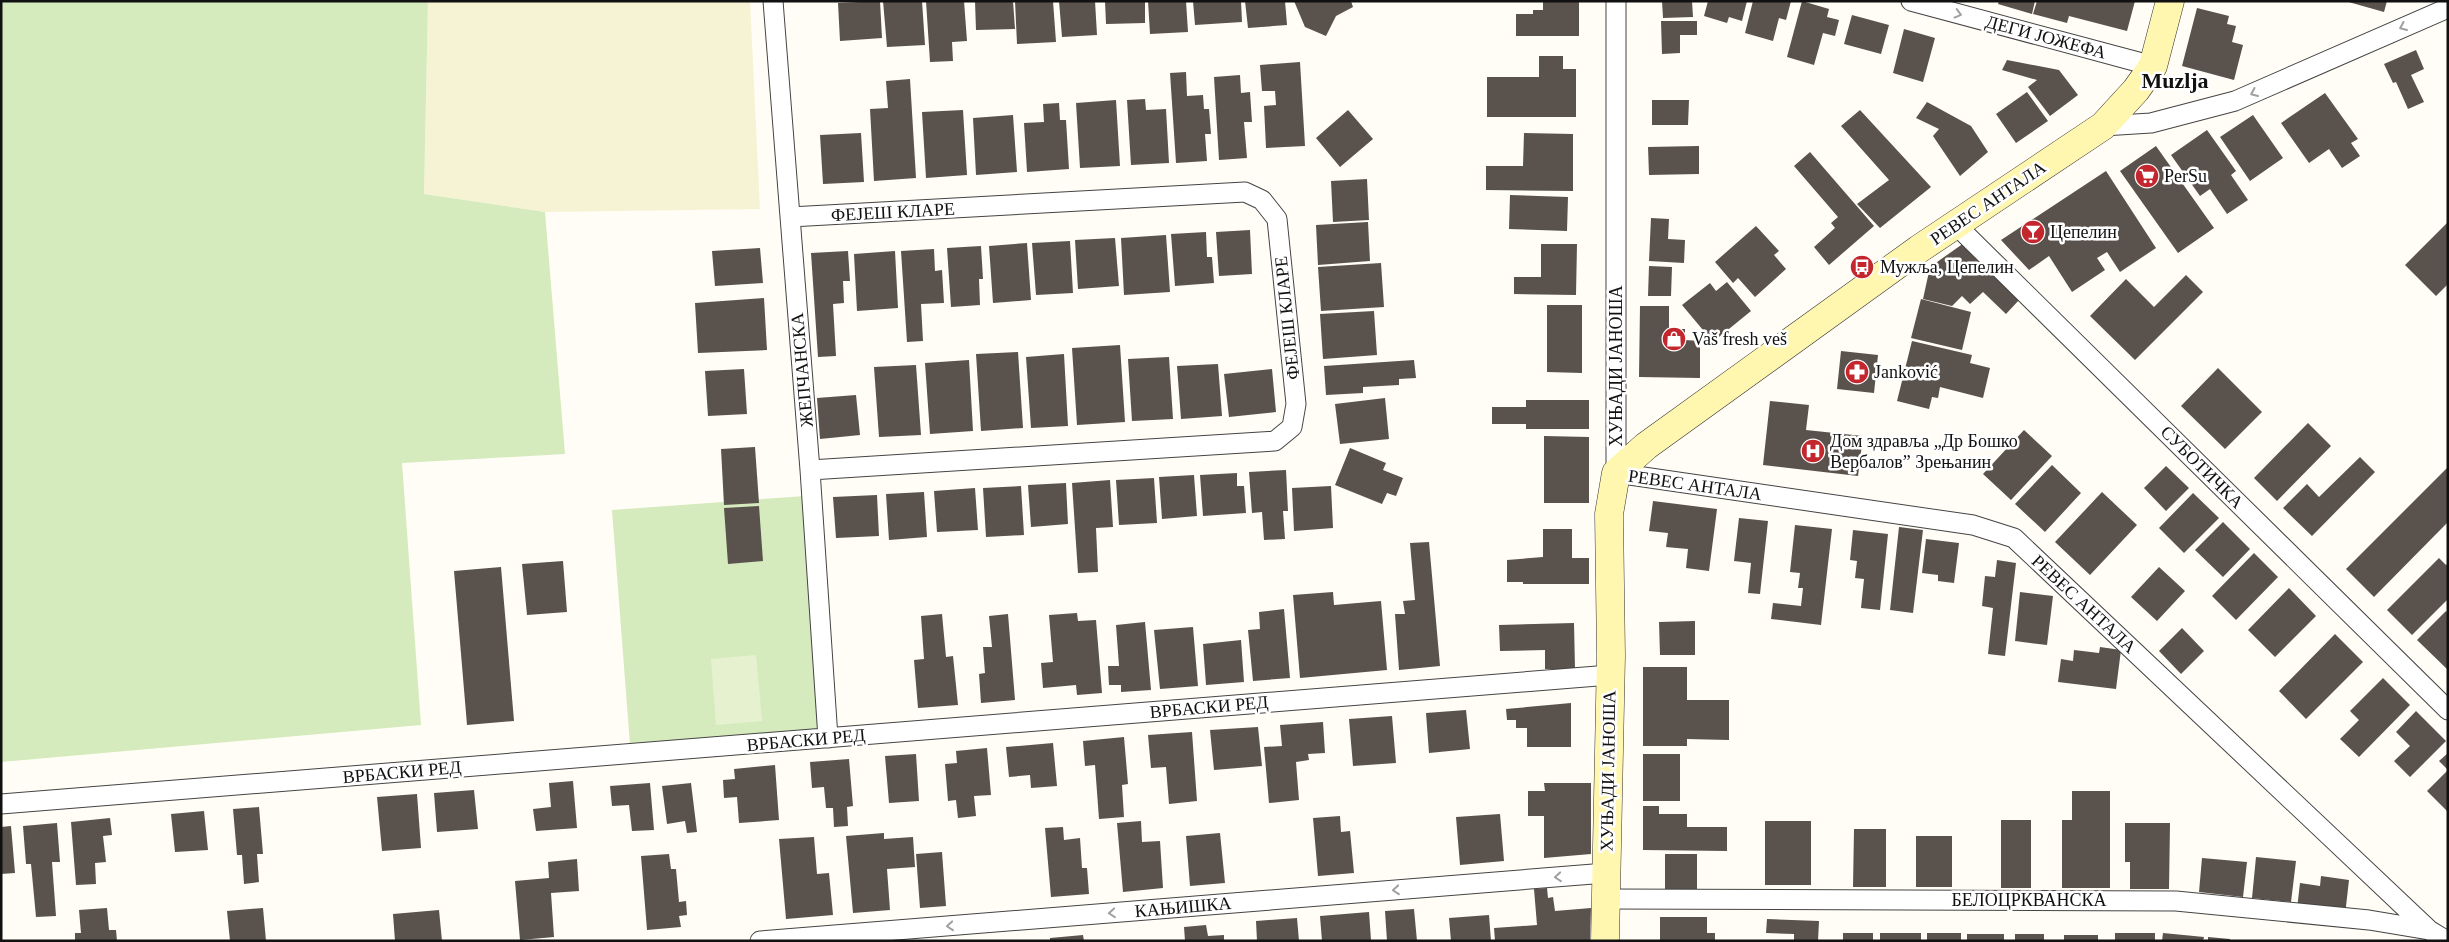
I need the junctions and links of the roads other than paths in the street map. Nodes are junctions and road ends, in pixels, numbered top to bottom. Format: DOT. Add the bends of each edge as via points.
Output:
graph roads {
  1 [pos="773,1"];
  2 [pos="1616,1"];
  3 [pos="1911,1"];
  4 [pos="2170,1"];
  5 [pos="2448,8"];
  6 [pos="2153,66"];
  7 [pos="2103,126"];
  8 [pos="790,217"];
  9 [pos="1956,225"];
  10 [pos="810,470"];
  11 [pos="1616,473"];
  12 [pos="1610,675"];
  13 [pos="2448,710"];
  14 [pos="828,738"];
  15 [pos="1,804"];
  16 [pos="1606,886"];
  17 [pos="2429,930"];
  18 [pos="760,941"];
  19 [pos="1605,941"];
  20 [pos="2448,941"];
  1 -- 8 [label="street, ЖЕПЧАНСКА"];
  2 -- 11 [label="street, ХУЊАДИ ЈАНОША"];
  3 -- 6 [label="street, ДЕГИ ЈОЖЕФА, one-way"];
  4 -- 6 [label="street"];
  5 -- 7 [label="street, one-way" via="2235,101 2151,123"];
  6 -- 7 [label="street, РЕВЕС АНТАЛА"];
  7 -- 9 [label="street, РЕВЕС АНТАЛА"];
  8 -- 10 [label="street, ЖЕПЧАНСКА"];
  8 -- 10 [label="street, ФЕЈЕШ КЛАРЕ" via="1245,192 1268,206 1277,219 1296,404 1292,427 1275,441"];
  9 -- 11 [label="street, РЕВЕС АНТАЛА" via="1646,446"];
  9 -- 13 [label="street, СУБОТИЧКА"];
  10 -- 14 [label="street, ЖЕПЧАНСКА"];
  11 -- 12 [label="street, ХУЊАДИ ЈАНОША" via="1609,514"];
  11 -- 17 [label="street, РЕВЕС АНТАЛА" via="1974,525 2014,538"];
  12 -- 14 [label="street, ВРБАСКИ РЕД"];
  12 -- 16 [label="street, ХУЊАДИ ЈАНОША"];
  14 -- 15 [label="street, ВРБАСКИ РЕД"];
  16 -- 17 [label="street, БЕЛОЦРКВАНСКА" via="2176,901 2369,920"];
  16 -- 18 [label="street, КАЊИШКА, one-way"];
  16 -- 19 [label="street, ХУЊАДИ ЈАНОША"];
  17 -- 20 [label="street, БЕЛОЦРКВАНСКА"];
}
